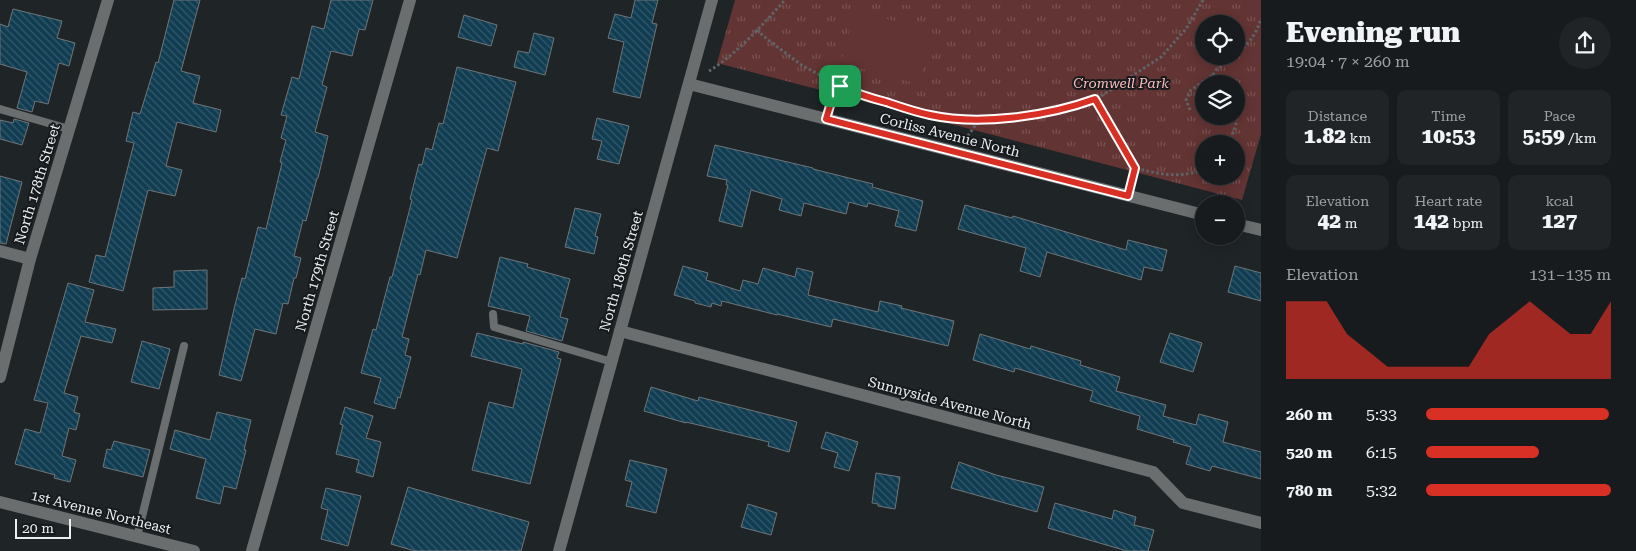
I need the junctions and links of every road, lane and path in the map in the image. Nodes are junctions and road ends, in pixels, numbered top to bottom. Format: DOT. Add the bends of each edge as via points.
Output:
graph roads {
  1 [pos="410,0"];
  2 [pos="712,0"];
  3 [pos="785,0"];
  4 [pos="1203,0"];
  5 [pos="103,1"];
  6 [pos="1261,18"];
  7 [pos="757,30"];
  8 [pos="1245,46"];
  9 [pos="1225,65"];
  10 [pos="1213,75"];
  11 [pos="689,84"];
  12 [pos="840,86"];
  13 [pos="1195,87"];
  14 [pos="1095,99"];
  15 [pos="0,109"];
  16 [pos="1190,110"];
  17 [pos="826,119"];
  18 [pos="979,120"];
  19 [pos="69,129"];
  20 [pos="956,152"];
  21 [pos="1135,168"];
  22 [pos="1195,173"];
  23 [pos="1128,196"];
  24 [pos="1195,213"];
  25 [pos="1245,226"];
  26 [pos="1261,230"];
  27 [pos="0,251"];
  28 [pos="30,259"];
  29 [pos="493,314"];
  30 [pos="620,331"];
  31 [pos="184,346"];
  32 [pos="612,362"];
  33 [pos="0,377"];
  34 [pos="0,502"];
  35 [pos="1261,523"];
  36 [pos="137,537"];
  37 [pos="194,551"];
  38 [pos="252,551"];
  39 [pos="559,551"];
  1 -- 38 [label="street, North 179th Street"];
  2 -- 11 [label="street, North 180th Street"];
  3 -- 7 [label="path"];
  4 -- 14 [label="path" via="1186,29 1161,57"];
  5 -- 19 [label="street, North 178th Street"];
  6 -- 8 [label="path" via="1259,27"];
  7 -- 11 [label="path" via="718,66"];
  7 -- 12 [label="path" via="803,66"];
  9 -- 10 [label="path"];
  11 -- 17 [label="street, Corliss Avenue North"];
  11 -- 30 [label="street, North 180th Street"];
  12 -- 17 [label="path" via="833,96"];
  12 -- 18 [label="path" via="858,95 931,116"];
  13 -- 16 [label="path" via="1186,100"];
  14 -- 18 [label="path" via="1053,111"];
  14 -- 21 [label="path"];
  15 -- 19 [label="lane"];
  17 -- 20 [label="street, Corliss Avenue North"];
  18 -- 20 [label="path"];
  19 -- 28 [label="street, North 178th Street"];
  20 -- 23 [label="street, Corliss Avenue North"];
  21 -- 22 [label="path" via="1176,175"];
  21 -- 23 [label="path"];
  23 -- 24 [label="street, Corliss Avenue North"];
  25 -- 26 [label="street"];
  27 -- 28 [label="street"];
  28 -- 33 [label="street, North 178th Street"];
  29 -- 32 [label="lane" via="494,326"];
  30 -- 32 [label="street, North 180th Street"];
  30 -- 35 [label="street, Sunnyside Avenue North" via="1153,472 1183,503"];
  31 -- 36 [label="lane"];
  32 -- 39 [label="street, North 180th Street"];
  34 -- 36 [label="street, 1st Avenue Northeast"];
  36 -- 37 [label="street, 1st Avenue Northeast"];
}
